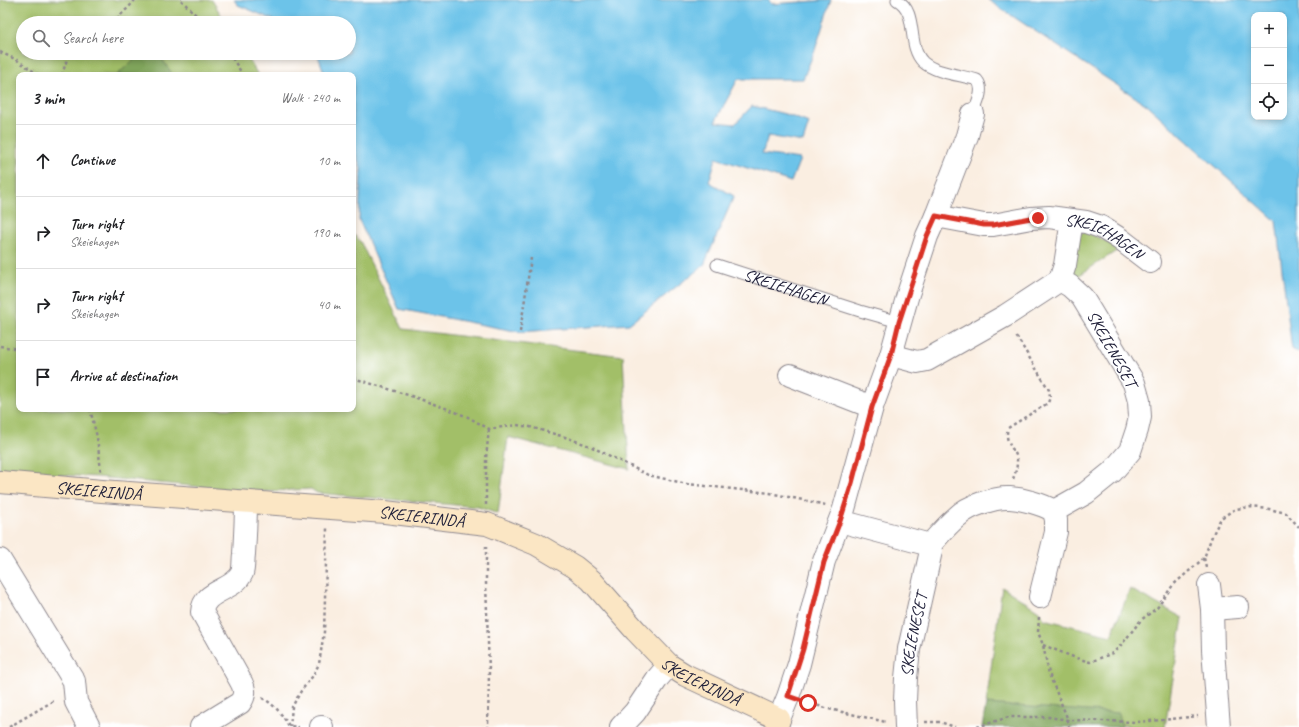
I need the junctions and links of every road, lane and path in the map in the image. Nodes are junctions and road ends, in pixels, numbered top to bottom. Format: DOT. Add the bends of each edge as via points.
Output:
graph roads {
  1 [pos="134,0"];
  2 [pos="181,0"];
  3 [pos="897,0"];
  4 [pos="119,16"];
  5 [pos="197,16"];
  6 [pos="0,52"];
  7 [pos="16,60"];
  8 [pos="16,60"];
  9 [pos="67,60"];
  10 [pos="233,60"];
  11 [pos="34,72"];
  12 [pos="63,72"];
  13 [pos="241,72"];
  14 [pos="973,114"];
  15 [pos="936,216"];
  16 [pos="1072,220"];
  17 [pos="531,258"];
  18 [pos="1150,262"];
  19 [pos="717,265"];
  20 [pos="1060,280"];
  21 [pos="1005,316"];
  22 [pos="899,322"];
  23 [pos="520,332"];
  24 [pos="0,346"];
  25 [pos="16,349"];
  26 [pos="891,355"];
  27 [pos="790,375"];
  28 [pos="356,379"];
  29 [pos="872,407"];
  30 [pos="91,412"];
  31 [pos="490,429"];
  32 [pos="0,482"];
  33 [pos="102,491"];
  34 [pos="1009,498"];
  35 [pos="246,502"];
  36 [pos="327,507"];
  37 [pos="1054,511"];
  38 [pos="842,515"];
  39 [pos="487,524"];
  40 [pos="1299,527"];
  41 [pos="930,545"];
  42 [pos="1204,558"];
  43 [pos="0,560"];
  44 [pos="1209,585"];
  45 [pos="1040,597"];
  46 [pos="1238,608"];
  47 [pos="1212,609"];
  48 [pos="1038,632"];
  49 [pos="1043,645"];
  50 [pos="669,666"];
  51 [pos="244,694"];
  52 [pos="788,696"];
  53 [pos="56,699"];
  54 [pos="1068,720"];
  55 [pos="1219,721"];
  56 [pos="778,723"];
  57 [pos="906,725"];
  58 [pos="290,726"];
  59 [pos="9,727"];
  60 [pos="89,727"];
  61 [pos="201,727"];
  62 [pos="299,727"];
  63 [pos="488,727"];
  64 [pos="621,727"];
  65 [pos="955,727"];
  66 [pos="977,727"];
  67 [pos="1068,727"];
  1 -- 4 [label="path"];
  2 -- 5 [label="path"];
  3 -- 14 [label="lane" via="906,8 918,55 924,62 931,67 977,80 980,84"];
  6 -- 8 [label="path"];
  7 -- 11 [label="path"];
  9 -- 12 [label="path"];
  10 -- 13 [label="path"];
  14 -- 15 [label="street"];
  15 -- 16 [label="street, SKEIEHAGEN" via="984,225 1031,218"];
  15 -- 22 [label="street"];
  16 -- 18 [label="street, SKEIEHAGEN" via="1101,228"];
  16 -- 20 [label="street"];
  17 -- 23 [label="path"];
  19 -- 22 [label="lane, SKEIEHAGEN"];
  20 -- 21 [label="street"];
  20 -- 37 [label="street, SKEIENESET" via="1082,297 1122,362 1134,383 1140,417 1130,450 1112,472 1086,493"];
  21 -- 26 [label="street" via="927,360 920,362"];
  21 -- 34 [label="path" via="1049,390 1050,397 1048,403 1008,428 1007,441 1018,462"];
  22 -- 26 [label="street"];
  24 -- 25 [label="path"];
  26 -- 29 [label="street"];
  27 -- 29 [label="street"];
  28 -- 31 [label="path" via="448,409"];
  29 -- 38 [label="street"];
  30 -- 33 [label="path" via="98,437"];
  31 -- 38 [label="path" via="517,425 530,427 590,446 648,475 687,484 770,493"];
  31 -- 39 [label="path" via="485,494"];
  32 -- 33 [label="street, SKEIERINDÅ"];
  33 -- 35 [label="street, SKEIERINDÅ"];
  34 -- 37 [label="street" via="1047,506"];
  34 -- 41 [label="street" via="966,510"];
  35 -- 36 [label="street, SKEIERINDÅ"];
  35 -- 51 [label="street" via="242,573 238,579 206,599 202,606 202,612 210,628 244,686"];
  36 -- 39 [label="street, SKEIERINDÅ"];
  36 -- 58 [label="path" via="324,632 319,664 292,706"];
  37 -- 45 [label="street" via="1056,532"];
  38 -- 41 [label="street"];
  38 -- 52 [label="street" via="824,562 803,649"];
  39 -- 50 [label="street, SKEIERINDÅ" via="536,544 575,566 591,580"];
  39 -- 63 [label="path"];
  40 -- 42 [label="path" via="1286,513 1251,507 1235,509 1221,518"];
  41 -- 57 [label="street, SKEIENESET" via="931,551 910,649 906,685"];
  42 -- 44 [label="path"];
  42 -- 49 [label="path" via="1174,585 1157,608 1141,620 1113,653 1090,662"];
  43 -- 60 [label="street" via="74,682 76,702"];
  44 -- 47 [label="street"];
  46 -- 47 [label="street"];
  47 -- 55 [label="street"];
  48 -- 49 [label="path"];
  49 -- 54 [label="path" via="1049,674"];
  50 -- 56 [label="street, SKEIERINDÅ"];
  50 -- 64 [label="street"];
  51 -- 58 [label="path" via="267,700 276,707"];
  51 -- 61 [label="street" via="240,703"];
  52 -- 56 [label="street"];
  52 -- 57 [label="path" via="829,709"];
  53 -- 59 [label="path"];
  54 -- 55 [label="path"];
  54 -- 66 [label="path" via="1049,717 1009,717"];
  54 -- 67 [label="path"];
  57 -- 65 [label="path" via="940,722"];
  58 -- 62 [label="path"];
}
